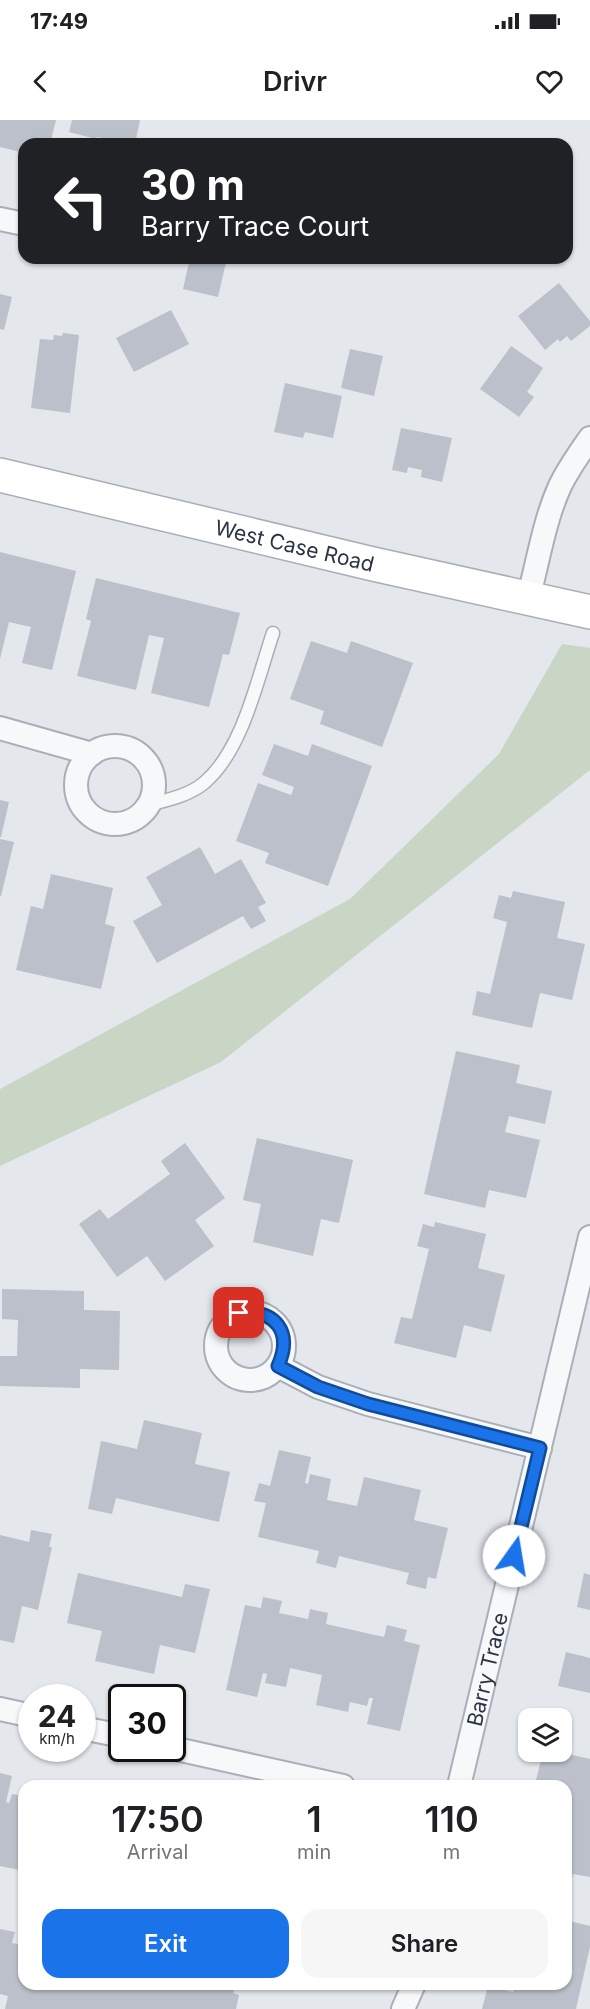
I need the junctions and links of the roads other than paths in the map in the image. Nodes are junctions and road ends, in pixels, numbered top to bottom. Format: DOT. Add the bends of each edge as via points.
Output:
graph roads {
  1 [pos="0,219"];
  2 [pos="18,223"];
  3 [pos="590,438"];
  4 [pos="0,475"];
  5 [pos="528,599"];
  6 [pos="590,612"];
  7 [pos="273,633"];
  8 [pos="0,728"];
  9 [pos="92,754"];
  10 [pos="148,805"];
  11 [pos="590,1237"];
  12 [pos="278,1366"];
  13 [pos="540,1448"];
  14 [pos="0,1709"];
  15 [pos="18,1713"];
  16 [pos="186,1751"];
  17 [pos="316,1780"];
  18 [pos="460,1780"];
  19 [pos="411,1990"];
  20 [pos="403,2009"];
  1 -- 2 [label="street"];
  3 -- 5 [label="street" via="560,486"];
  4 -- 5 [label="main road, West Case Road"];
  5 -- 6 [label="main road, West Case Road"];
  7 -- 10 [label="lane" via="243,722 218,768 185,795"];
  8 -- 9 [label="street"];
  9 -- 10 [label="street" via="117,746 142,756 154,779"];
  9 -- 10 [label="street" via="83,763 76,786 78,798 93,818 117,824 140,815"];
  11 -- 13 [label="street, Barry Trace"];
  12 -- 13 [label="street" via="318,1387 368,1404"];
  13 -- 18 [label="street, Barry Trace"];
  14 -- 15 [label="street"];
  16 -- 17 [label="street"];
  19 -- 20 [label="street"];
}
